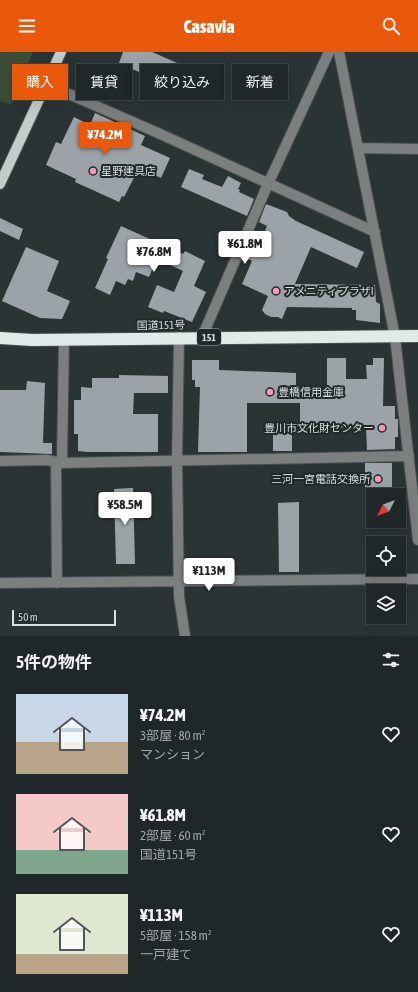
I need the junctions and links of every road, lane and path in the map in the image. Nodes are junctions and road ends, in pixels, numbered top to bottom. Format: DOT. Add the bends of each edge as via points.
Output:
graph roads {
  1 [pos="61,52"];
  2 [pos="329,52"];
  3 [pos="339,52"];
  4 [pos="55,64"];
  5 [pos="68,94"];
  6 [pos="39,100"];
  7 [pos="358,148"];
  8 [pos="418,149"];
  9 [pos="0,184"];
  10 [pos="268,184"];
  11 [pos="375,232"];
  12 [pos="395,336"];
  13 [pos="418,336"];
  14 [pos="202,337"];
  15 [pos="0,338"];
  16 [pos="179,338"];
  17 [pos="64,339"];
  18 [pos="409,456"];
  19 [pos="0,461"];
  20 [pos="177,461"];
  21 [pos="59,463"];
  22 [pos="418,540"];
  23 [pos="418,579"];
  24 [pos="179,581"];
  25 [pos="57,583"];
  26 [pos="0,584"];
  27 [pos="185,636"];
  1 -- 4 [label="main road"];
  2 -- 10 [label="street"];
  3 -- 7 [label="street"];
  5 -- 10 [label="street"];
  6 -- 9 [label="main road"];
  7 -- 8 [label="street"];
  7 -- 11 [label="street"];
  10 -- 11 [label="street"];
  10 -- 14 [label="street"];
  11 -- 12 [label="street"];
  12 -- 13 [label="highway, 国道151号 / 151"];
  12 -- 14 [label="highway, 国道151号 / 151"];
  12 -- 18 [label="street"];
  14 -- 16 [label="highway, 国道151号 / 151"];
  15 -- 17 [label="highway, 国道151号 / 151"];
  16 -- 17 [label="highway, 国道151号 / 151"];
  16 -- 20 [label="street"];
  17 -- 21 [label="street"];
  18 -- 20 [label="street"];
  18 -- 22 [label="street"];
  19 -- 21 [label="street" via="47,460"];
  20 -- 21 [label="street"];
  20 -- 24 [label="street"];
  21 -- 25 [label="street"];
  23 -- 24 [label="street"];
  24 -- 25 [label="street"];
  24 -- 27 [label="street"];
  25 -- 26 [label="street"];
}
